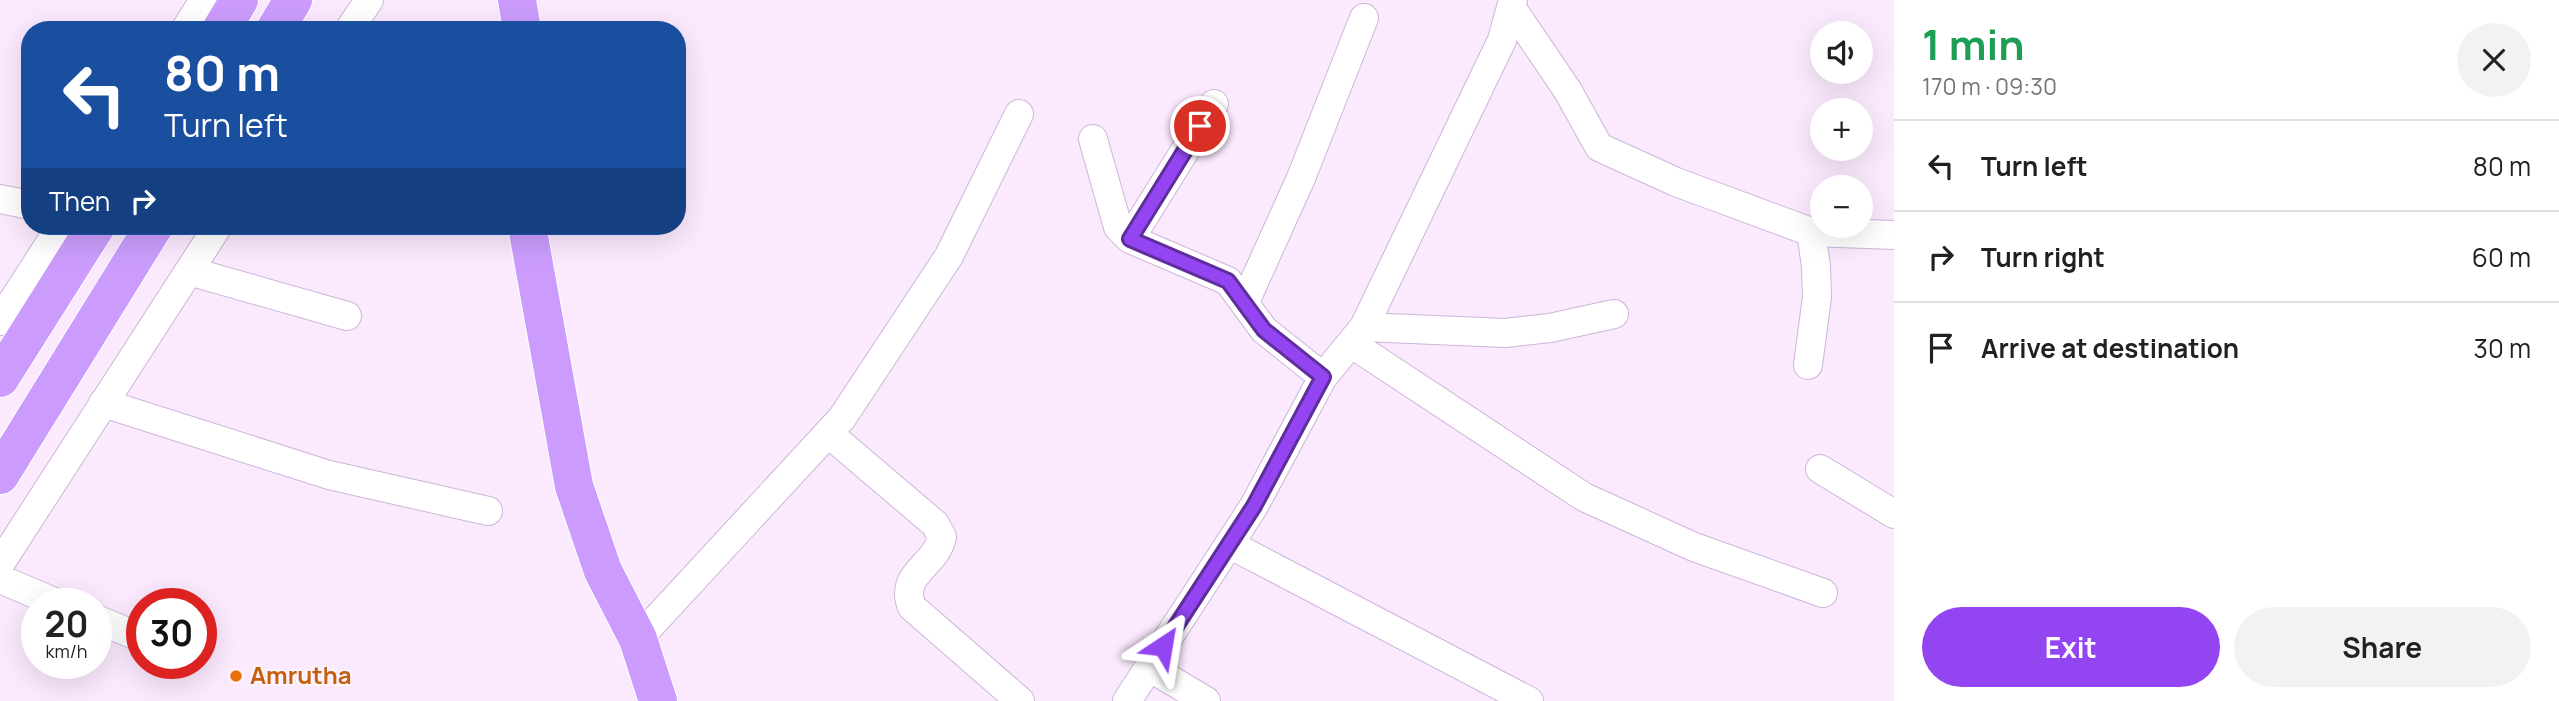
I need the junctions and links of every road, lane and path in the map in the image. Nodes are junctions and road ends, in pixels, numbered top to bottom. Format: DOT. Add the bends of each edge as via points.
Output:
graph roads {
  1 [pos="204,0"];
  2 [pos="239,0"];
  3 [pos="293,0"];
  4 [pos="369,0"];
  5 [pos="1512,3"];
  6 [pos="1364,18"];
  7 [pos="191,21"];
  8 [pos="226,21"];
  9 [pos="280,21"];
  10 [pos="355,21"];
  11 [pos="1214,104"];
  12 [pos="1019,114"];
  13 [pos="1093,139"];
  14 [pos="0,200"];
  15 [pos="21,204"];
  16 [pos="1810,232"];
  17 [pos="1873,234"];
  18 [pos="55,235"];
  19 [pos="90,235"];
  20 [pos="148,235"];
  21 [pos="212,235"];
  22 [pos="529,235"];
  23 [pos="1894,235"];
  24 [pos="1812,238"];
  25 [pos="1130,239"];
  26 [pos="189,271"];
  27 [pos="1245,302"];
  28 [pos="1614,314"];
  29 [pos="347,316"];
  30 [pos="0,321"];
  31 [pos="1358,336"];
  32 [pos="1808,365"];
  33 [pos="1323,377"];
  34 [pos="0,378"];
  35 [pos="103,402"];
  36 [pos="828,433"];
  37 [pos="1820,469"];
  38 [pos="0,475"];
  39 [pos="488,511"];
  40 [pos="1894,514"];
  41 [pos="1229,544"];
  42 [pos="0,564"];
  43 [pos="0,579"];
  44 [pos="21,588"];
  45 [pos="1823,593"];
  46 [pos="638,639"];
  47 [pos="1149,667"];
  48 [pos="658,701"];
  49 [pos="1020,701"];
  50 [pos="1127,701"];
  51 [pos="1206,701"];
  52 [pos="1529,701"];
  1 -- 7 [label="street"];
  2 -- 8 [label="highway"];
  3 -- 9 [label="highway"];
  4 -- 10 [label="street"];
  5 -- 16 [label="street" via="1599,147 1676,182"];
  5 -- 31 [label="street" via="1502,40"];
  6 -- 27 [label="street" via="1301,178"];
  11 -- 25 [label="street"];
  12 -- 36 [label="street" via="949,256"];
  13 -- 25 [label="street" via="1118,227"];
  14 -- 15 [label="street"];
  17 -- 23 [label="street"];
  18 -- 30 [label="street"];
  19 -- 34 [label="highway"];
  20 -- 38 [label="highway"];
  21 -- 26 [label="street"];
  22 -- 46 [label="highway" via="574,486 603,570"];
  24 -- 32 [label="street" via="1817,298"];
  25 -- 27 [label="street" via="1228,281"];
  26 -- 29 [label="street"];
  26 -- 35 [label="street"];
  27 -- 33 [label="street" via="1264,330"];
  28 -- 31 [label="street" via="1505,332"];
  31 -- 33 [label="street"];
  31 -- 45 [label="street" via="1584,497 1694,547"];
  33 -- 41 [label="street"];
  35 -- 39 [label="street" via="330,475"];
  35 -- 42 [label="street"];
  36 -- 46 [label="street"];
  36 -- 49 [label="street" via="935,524 942,537 940,548 910,581 907,596 912,607"];
  37 -- 40 [label="street"];
  41 -- 47 [label="street"];
  41 -- 52 [label="street"];
  43 -- 44 [label="street"];
  46 -- 48 [label="highway"];
  47 -- 50 [label="street"];
  47 -- 51 [label="street"];
}
